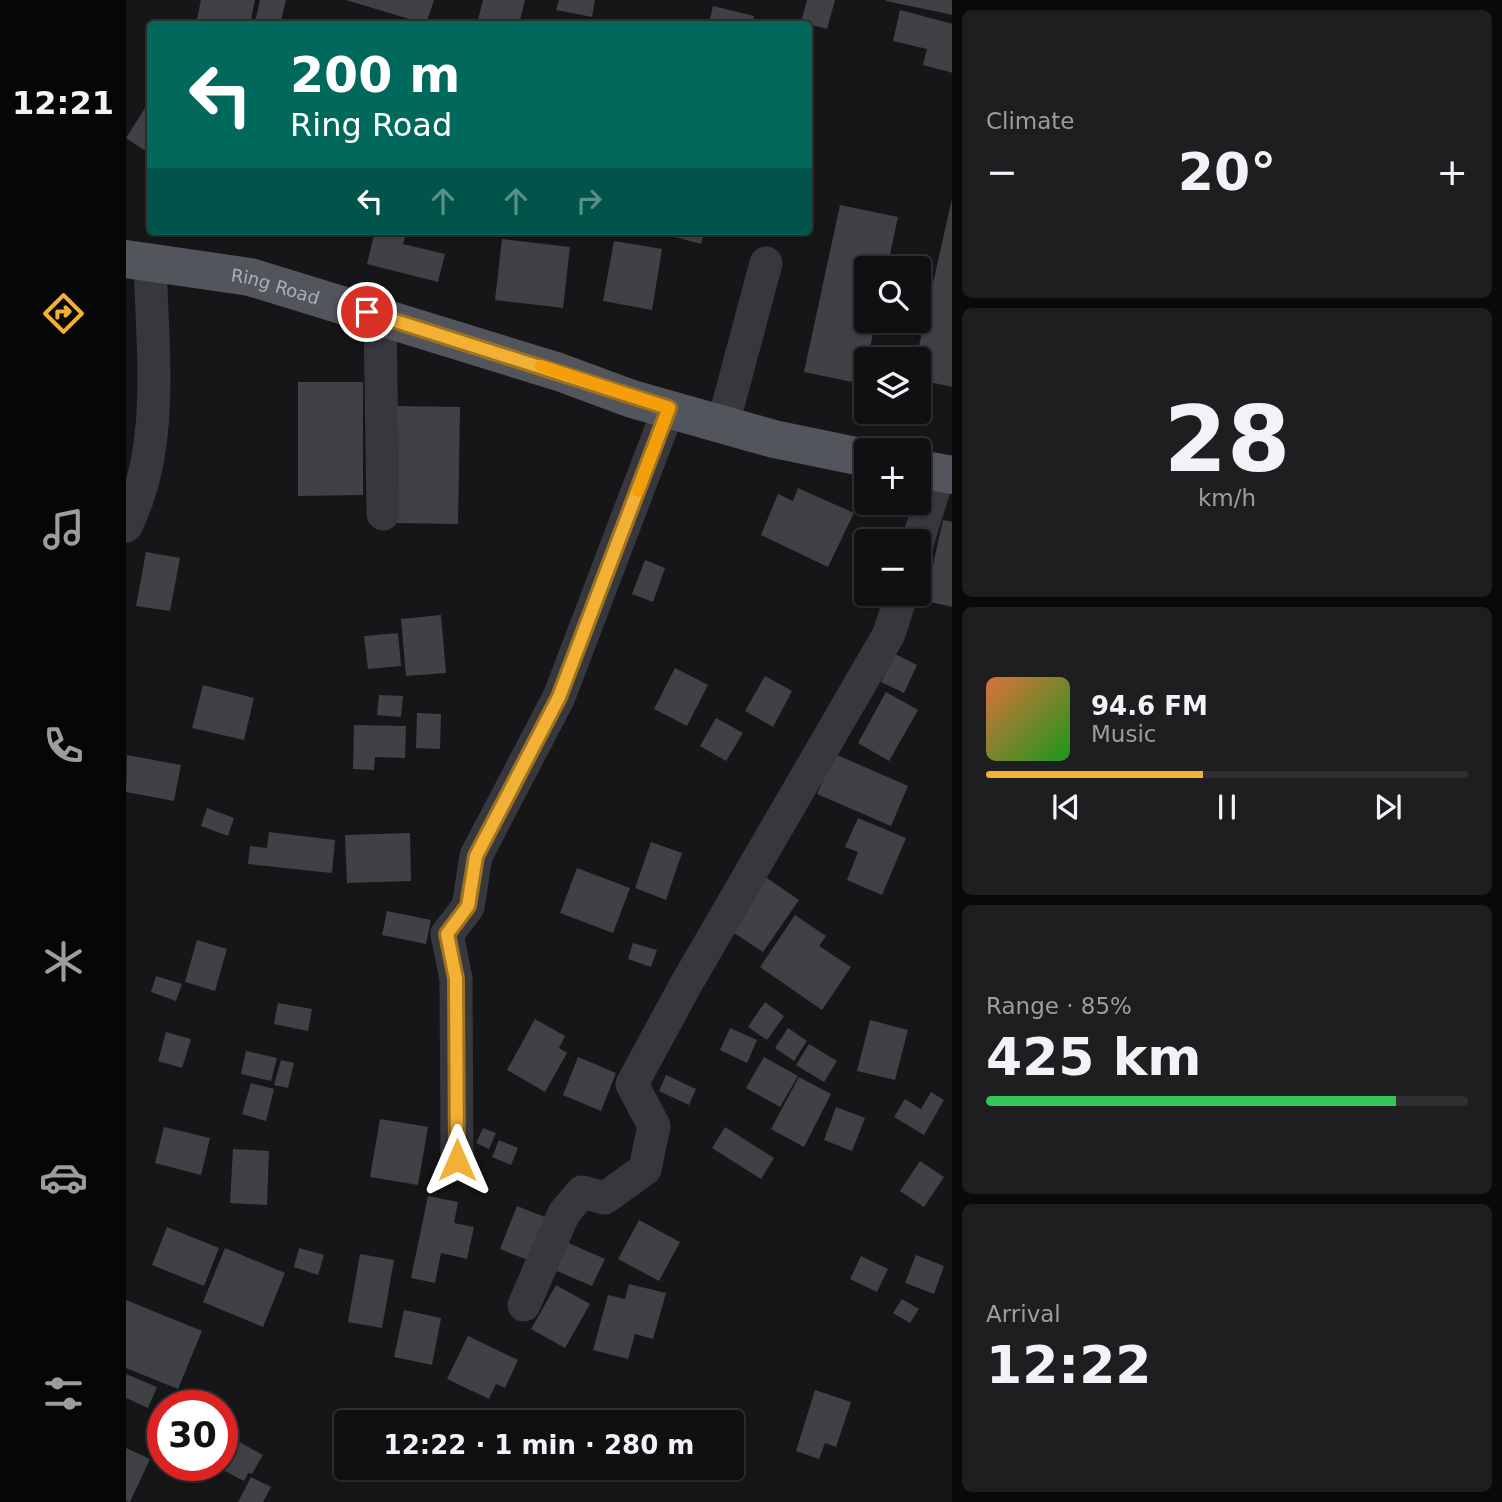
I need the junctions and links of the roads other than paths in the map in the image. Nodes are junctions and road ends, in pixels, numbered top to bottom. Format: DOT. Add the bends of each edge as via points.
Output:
graph roads {
  1 [pos="138,260"];
  2 [pos="765,263"];
  3 [pos="380,317"];
  4 [pos="669,408"];
  5 [pos="723,424"];
  6 [pos="854,456"];
  7 [pos="937,472"];
  8 [pos="383,514"];
  9 [pos="126,526"];
  10 [pos="921,529"];
  11 [pos="898,606"];
  12 [pos="457,1160"];
  13 [pos="524,1305"];
  1 -- 3 [label="main road, Ring Road" via="250,277"];
  1 -- 9 [label="street" via="154,412 138,503"];
  2 -- 5 [label="street"];
  3 -- 4 [label="main road, Ring Road"];
  3 -- 8 [label="street"];
  4 -- 5 [label="main road, Ring Road"];
  4 -- 12 [label="street" via="559,697 476,856 468,906 447,934 456,979"];
  5 -- 6 [label="main road, Ring Road"];
  7 -- 10 [label="street"];
  11 -- 13 [label="street" via="890,634 632,1084 654,1126 645,1169 605,1198 582,1192 564,1213"];
}
